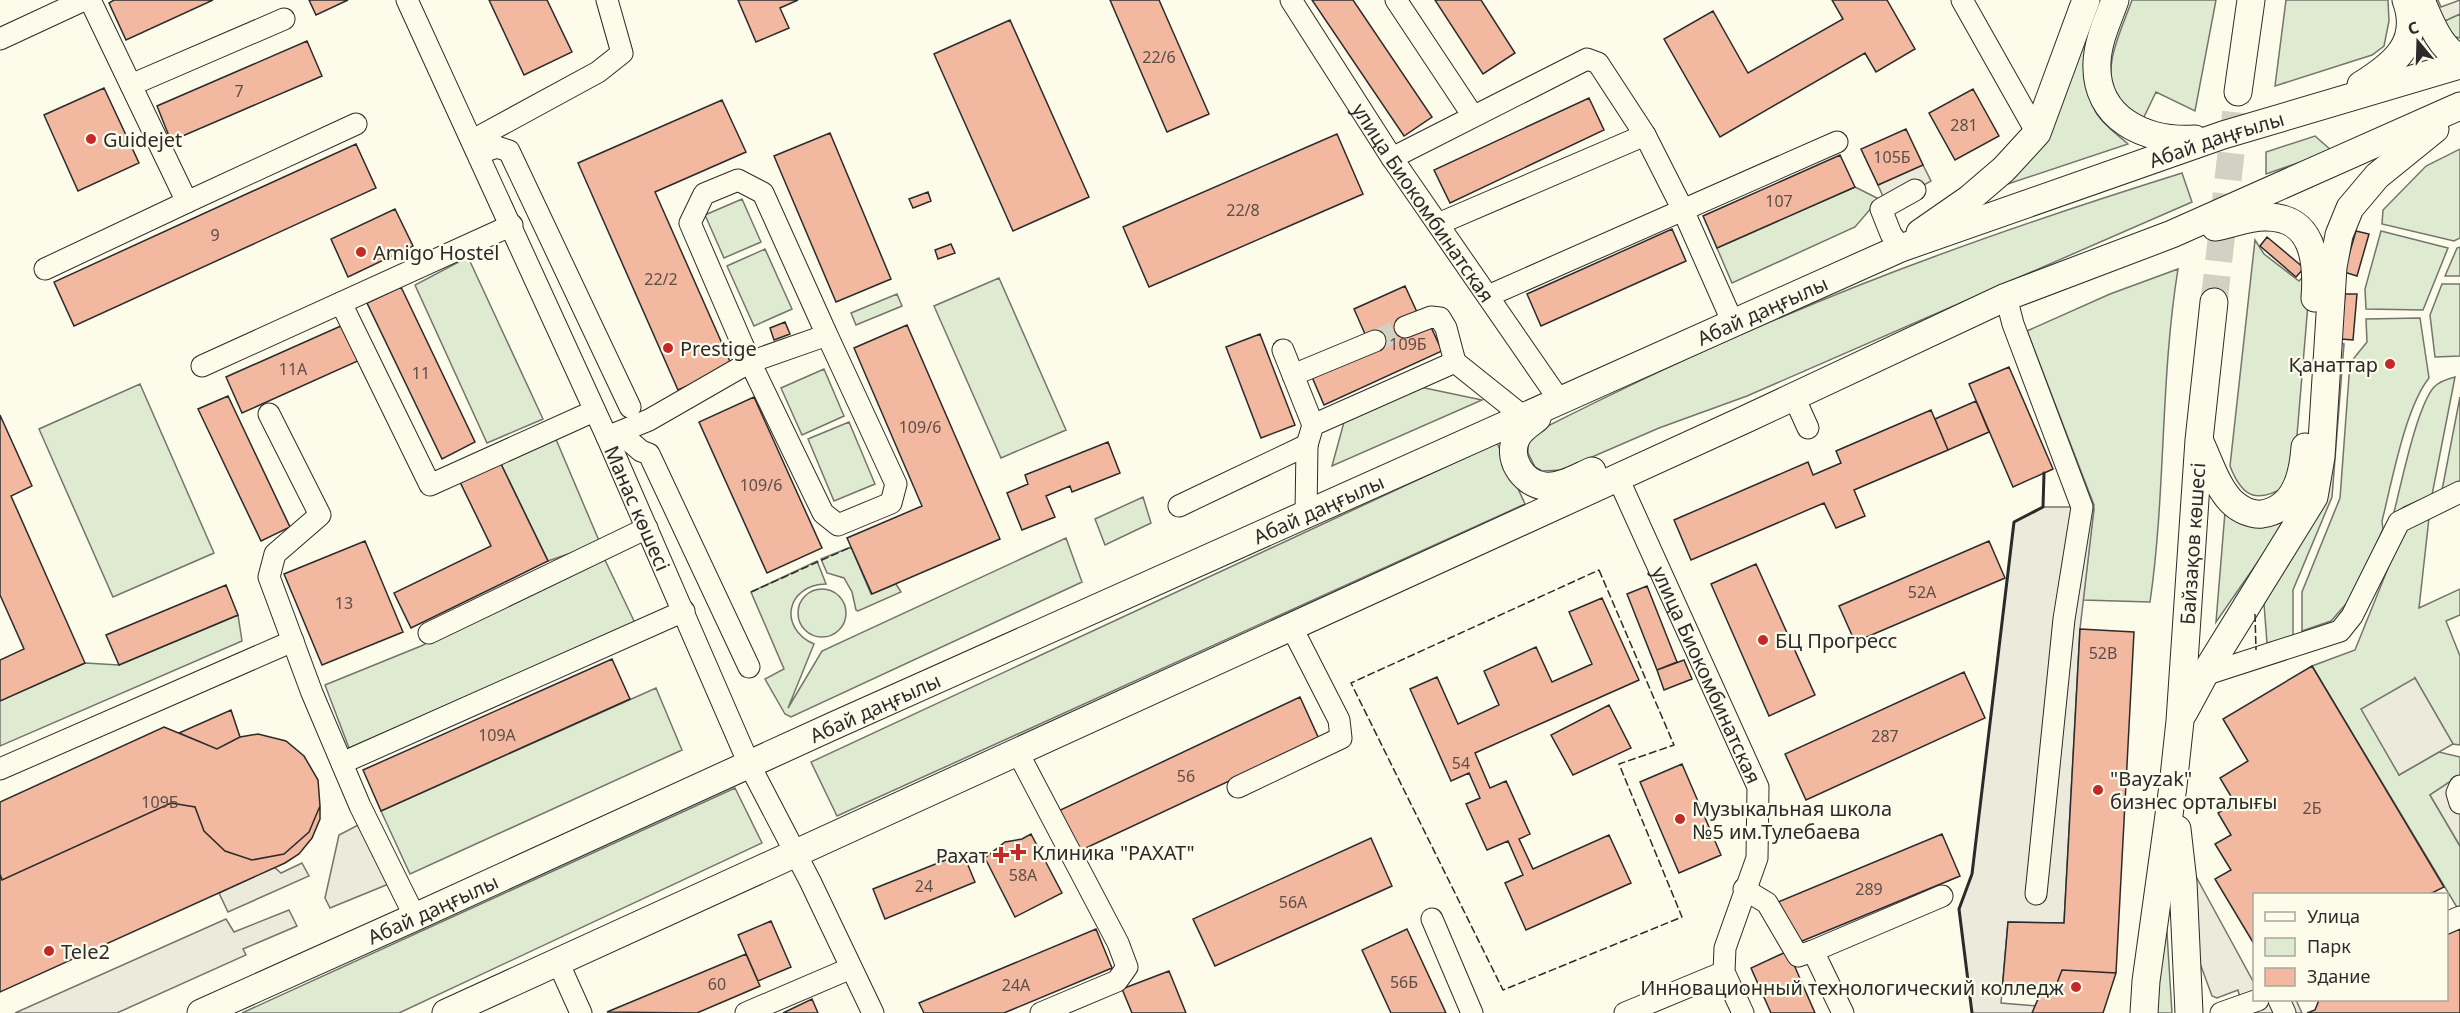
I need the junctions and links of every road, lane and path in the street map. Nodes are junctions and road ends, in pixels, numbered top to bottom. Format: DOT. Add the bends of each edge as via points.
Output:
graph roads {
  1 [pos="84,0"];
  2 [pos="90,0"];
  3 [pos="407,0"];
  4 [pos="607,0"];
  5 [pos="1291,0"];
  6 [pos="1396,0"];
  7 [pos="1962,0"];
  8 [pos="2086,0"];
  9 [pos="2115,0"];
  10 [pos="2251,0"];
  11 [pos="2406,0"];
  12 [pos="2421,0"];
  13 [pos="284,19"];
  14 [pos="0,39"];
  15 [pos="2460,58"];
  16 [pos="2460,65"];
  17 [pos="131,85"];
  18 [pos="2238,92"];
  19 [pos="2314,107"];
  20 [pos="2460,107"];
  21 [pos="1473,116"];
  22 [pos="356,124"];
  23 [pos="2037,132"];
  24 [pos="1644,135"];
  25 [pos="2223,135"];
  26 [pos="1837,142"];
  27 [pos="476,147"];
  28 [pos="1392,158"];
  29 [pos="1915,190"];
  30 [pos="188,202"];
  31 [pos="1683,210"];
  32 [pos="1438,224"];
  33 [pos="512,225"];
  34 [pos="2172,234"];
  35 [pos="1901,248"];
  36 [pos="45,269"];
  37 [pos="1488,296"];
  38 [pos="2006,297"];
  39 [pos="2214,302"];
  40 [pos="341,303"];
  41 [pos="1733,323"];
  42 [pos="1405,327"];
  43 [pos="827,335"];
  44 [pos="1375,340"];
  45 [pos="1283,350"];
  46 [pos="750,362"];
  47 [pos="1455,362"];
  48 [pos="202,366"];
  49 [pos="1293,375"];
  50 [pos="1794,397"];
  51 [pos="666,400"];
  52 [pos="1560,401"];
  53 [pos="630,408"];
  54 [pos="594,411"];
  55 [pos="269,414"];
  56 [pos="1525,418"];
  57 [pos="1746,419"];
  58 [pos="649,420"];
  59 [pos="1808,428"];
  60 [pos="613,435"];
  61 [pos="1310,435"];
  62 [pos="2199,440"];
  63 [pos="1618,478"];
  64 [pos="2460,492"];
  65 [pos="1179,506"];
  66 [pos="1306,514"];
  67 [pos="647,528"];
  68 [pos="684,611"];
  69 [pos="1291,627"];
  70 [pos="429,633"];
  71 [pos="293,641"];
  72 [pos="749,667"];
  73 [pos="2204,675"];
  74 [pos="2180,721"];
  75 [pos="1017,751"];
  76 [pos="342,764"];
  77 [pos="749,764"];
  78 [pos="0,769"];
  79 [pos="2173,786"];
  80 [pos="2460,786"];
  81 [pos="1238,787"];
  82 [pos="2460,803"];
  83 [pos="795,852"];
  84 [pos="1744,890"];
  85 [pos="2036,894"];
  86 [pos="1942,896"];
  87 [pos="415,917"];
  88 [pos="1431,919"];
  89 [pos="1813,951"];
  90 [pos="2186,955"];
  91 [pos="558,962"];
  92 [pos="851,968"];
  93 [pos="1724,972"];
  94 [pos="2257,1004"];
  95 [pos="757,1011"];
  96 [pos="201,1013"];
  97 [pos="446,1013"];
  98 [pos="581,1013"];
  99 [pos="873,1013"];
  100 [pos="1041,1013"];
  101 [pos="1472,1013"];
  102 [pos="1625,1013"];
  103 [pos="1743,1013"];
  104 [pos="1843,1013"];
  105 [pos="2144,1013"];
  106 [pos="2189,1013"];
  107 [pos="2203,1013"];
  108 [pos="2221,1013"];
  1 -- 14 [label="street"];
  2 -- 17 [label="street"];
  3 -- 27 [label="street, Манас көшесі"];
  4 -- 27 [label="street" via="621,53 598,72"];
  5 -- 28 [label="street, улица Биокомбинатская"];
  6 -- 21 [label="street"];
  7 -- 23 [label="street"];
  8 -- 23 [label="main road"];
  9 -- 25 [label="main road" via="2097,60 2099,84 2112,109 2130,126 2146,134 2170,139"];
  10 -- 18 [label="main road"];
  11 -- 19 [label="main road" via="2409,28 2397,60 2360,85"];
  12 -- 15 [label="main road" via="2442,40"];
  13 -- 17 [label="street"];
  16 -- 19 [label="main road, Абай даңғылы"];
  17 -- 30 [label="street"];
  19 -- 25 [label="main road, Абай даңғылы"];
  20 -- 34 [label="main road"];
  20 -- 73 [label="main road" via="2377,176 2350,208 2339,235 2333,267 2321,457 2314,497"];
  21 -- 24 [label="street" via="1587,59 1598,63"];
  21 -- 28 [label="street"];
  22 -- 30 [label="street"];
  23 -- 35 [label="main road" via="2004,169 1969,199"];
  24 -- 31 [label="street"];
  24 -- 32 [label="street"];
  25 -- 35 [label="main road, Абай даңғылы"];
  26 -- 31 [label="street"];
  27 -- 33 [label="street, Манас көшесі"];
  27 -- 53 [label="street" via="509,151"];
  28 -- 32 [label="street, улица Биокомбинатская"];
  29 -- 35 [label="street" via="1881,209"];
  30 -- 36 [label="street"];
  31 -- 37 [label="street"];
  31 -- 41 [label="street"];
  32 -- 37 [label="street, улица Биокомбинатская"];
  33 -- 40 [label="street"];
  33 -- 54 [label="street, Манас көшесі"];
  34 -- 38 [label="main road"];
  34 -- 62 [label="main road" via="2262,217 2283,218 2297,226 2309,241 2317,272 2304,468 2290,499 2275,512 2253,515 2233,503"];
  35 -- 41 [label="main road, Абай даңғылы"];
  37 -- 52 [label="street, улица Биокомбинатская"];
  38 -- 50 [label="main road"];
  38 -- 85 [label="street" via="2082,507 2064,619"];
  39 -- 62 [label="main road, Байзақов көшесі"];
  40 -- 48 [label="street"];
  40 -- 54 [label="street" via="430,485"];
  41 -- 52 [label="main road, Абай даңғылы"];
  42 -- 47 [label="street" via="1431,317 1440,318"];
  43 -- 46 [label="street"];
  43 -- 46 [label="street" via="764,193 738,180 704,194 690,223"];
  43 -- 46 [label="street" via="896,484 891,503 838,525 823,513"];
  44 -- 49 [label="street"];
  45 -- 49 [label="street"];
  46 -- 58 [label="street"];
  47 -- 56 [label="street"];
  47 -- 61 [label="street"];
  49 -- 61 [label="street"];
  50 -- 57 [label="main road"];
  50 -- 59 [label="street"];
  51 -- 58 [label="street"];
  52 -- 56 [label="main road, Абай даңғылы"];
  52 -- 57 [label="main road" via="1518,435 1513,447 1521,473 1546,486 1563,484 1665,440"];
  54 -- 60 [label="street, Манас көшесі"];
  55 -- 71 [label="street" via="320,515 275,554 269,577"];
  56 -- 66 [label="main road, Абай даңғылы"];
  57 -- 63 [label="main road"];
  58 -- 60 [label="street"];
  60 -- 67 [label="street, Манас көшесі"];
  60 -- 72 [label="street" via="649,454"];
  61 -- 65 [label="street"];
  61 -- 66 [label="street"];
  62 -- 74 [label="main road, Байзақов көшесі"];
  63 -- 69 [label="main road"];
  63 -- 84 [label="street, улица Биокомбинатская" via="1758,787 1757,858"];
  64 -- 73 [label="street" via="2399,522 2340,631"];
  66 -- 77 [label="main road, Абай даңғылы"];
  67 -- 68 [label="street, Манас көшесі"];
  67 -- 70 [label="street"];
  68 -- 76 [label="street"];
  68 -- 77 [label="street, Манас көшесі"];
  69 -- 75 [label="main road"];
  69 -- 81 [label="street" via="1338,720 1341,738"];
  71 -- 76 [label="street"];
  71 -- 78 [label="street"];
  73 -- 74 [label="main road"];
  74 -- 79 [label="main road, Байзақов көшесі"];
  75 -- 83 [label="main road"];
  75 -- 100 [label="street" via="1127,967 1118,981"];
  76 -- 87 [label="street"];
  77 -- 83 [label="street, Манас көшесі"];
  77 -- 87 [label="main road, Абай даңғылы"];
  79 -- 90 [label="main road, Байзақов көшесі" via="2188,910"];
  79 -- 105 [label="main road, Байзақов көшесі"];
  80 -- 82 [label="street"];
  83 -- 91 [label="main road"];
  83 -- 92 [label="street, Манас көшесі"];
  84 -- 89 [label="street" via="1767,903 1798,956"];
  84 -- 93 [label="street, улица Биокомбинатская" via="1725,948"];
  86 -- 89 [label="street"];
  87 -- 96 [label="main road, Абай даңғылы"];
  88 -- 101 [label="street"];
  89 -- 104 [label="street"];
  90 -- 106 [label="main road, Байзақов көшесі"];
  90 -- 107 [label="main road"];
  91 -- 97 [label="main road"];
  91 -- 98 [label="street"];
  92 -- 95 [label="street"];
  92 -- 99 [label="street, Манас көшесі"];
  93 -- 102 [label="street"];
  93 -- 103 [label="street"];
  94 -- 108 [label="street"];
}
